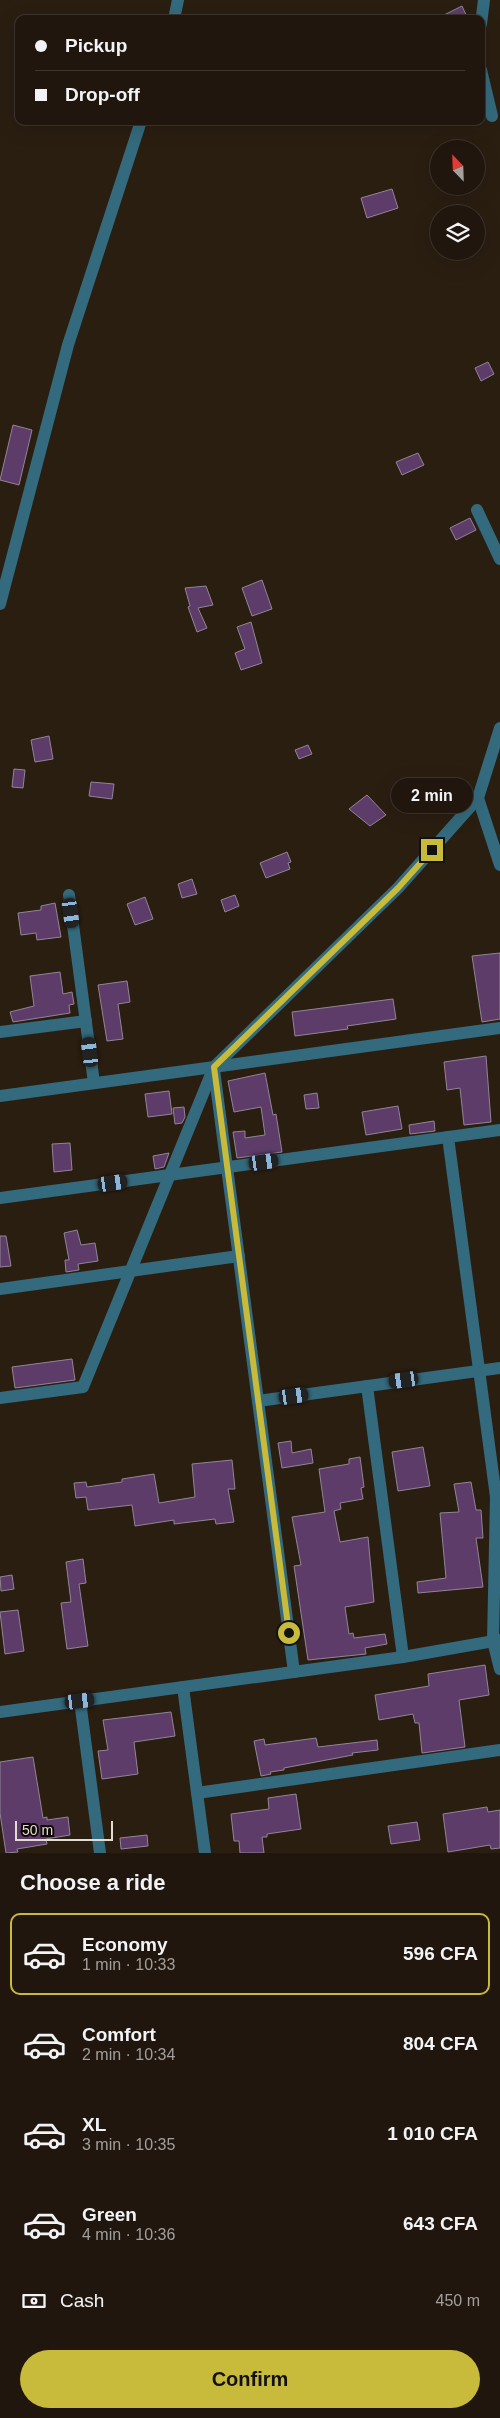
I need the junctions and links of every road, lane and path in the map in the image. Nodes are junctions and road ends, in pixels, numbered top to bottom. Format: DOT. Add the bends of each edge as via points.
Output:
graph roads {
  1 [pos="178,0"];
  2 [pos="484,0"];
  3 [pos="175,15"];
  4 [pos="482,15"];
  5 [pos="485,87"];
  6 [pos="492,116"];
  7 [pos="140,125"];
  8 [pos="477,510"];
  9 [pos="500,559"];
  10 [pos="0,604"];
  11 [pos="500,728"];
  12 [pos="478,798"];
  13 [pos="500,865"];
  14 [pos="69,895"];
  15 [pos="86,1020"];
  16 [pos="500,1028"];
  17 [pos="0,1032"];
  18 [pos="214,1067"];
  19 [pos="94,1083"];
  20 [pos="0,1096"];
  21 [pos="500,1130"];
  22 [pos="448,1137"];
  23 [pos="227,1167"];
  24 [pos="169,1175"];
  25 [pos="0,1198"];
  26 [pos="239,1256"];
  27 [pos="130,1271"];
  28 [pos="0,1288"];
  29 [pos="500,1368"];
  30 [pos="480,1370"];
  31 [pos="367,1386"];
  32 [pos="0,1398"];
  33 [pos="258,1401"];
  34 [pos="498,1496"];
  35 [pos="497,1641"];
  36 [pos="403,1657"];
  37 [pos="500,1669"];
  38 [pos="294,1672"];
  39 [pos="183,1687"];
  40 [pos="80,1701"];
  41 [pos="0,1712"];
  42 [pos="500,1750"];
  43 [pos="197,1793"];
  44 [pos="100,1853"];
  45 [pos="205,1853"];
  1 -- 3 [label="street"];
  2 -- 4 [label="street"];
  5 -- 6 [label="street"];
  7 -- 10 [label="street" via="68,345"];
  8 -- 9 [label="street"];
  11 -- 12 [label="street"];
  12 -- 13 [label="street"];
  12 -- 18 [label="street" via="398,888"];
  14 -- 15 [label="street"];
  15 -- 17 [label="street"];
  15 -- 19 [label="street"];
  16 -- 18 [label="street"];
  18 -- 19 [label="street"];
  18 -- 23 [label="street"];
  18 -- 24 [label="street"];
  19 -- 20 [label="street"];
  21 -- 22 [label="street"];
  22 -- 23 [label="street"];
  22 -- 30 [label="street"];
  23 -- 24 [label="street"];
  23 -- 26 [label="street"];
  24 -- 25 [label="street"];
  24 -- 27 [label="street"];
  26 -- 27 [label="street"];
  26 -- 33 [label="street"];
  27 -- 28 [label="street"];
  27 -- 32 [label="street" via="83,1387"];
  29 -- 30 [label="street"];
  30 -- 31 [label="street"];
  30 -- 34 [label="street"];
  31 -- 33 [label="street"];
  31 -- 36 [label="street"];
  33 -- 38 [label="street"];
  34 -- 35 [label="street"];
  35 -- 36 [label="street"];
  35 -- 37 [label="street"];
  36 -- 38 [label="street"];
  38 -- 39 [label="street"];
  39 -- 40 [label="street"];
  39 -- 43 [label="street"];
  40 -- 41 [label="street"];
  40 -- 44 [label="street"];
  42 -- 43 [label="street"];
  43 -- 45 [label="street"];
}
